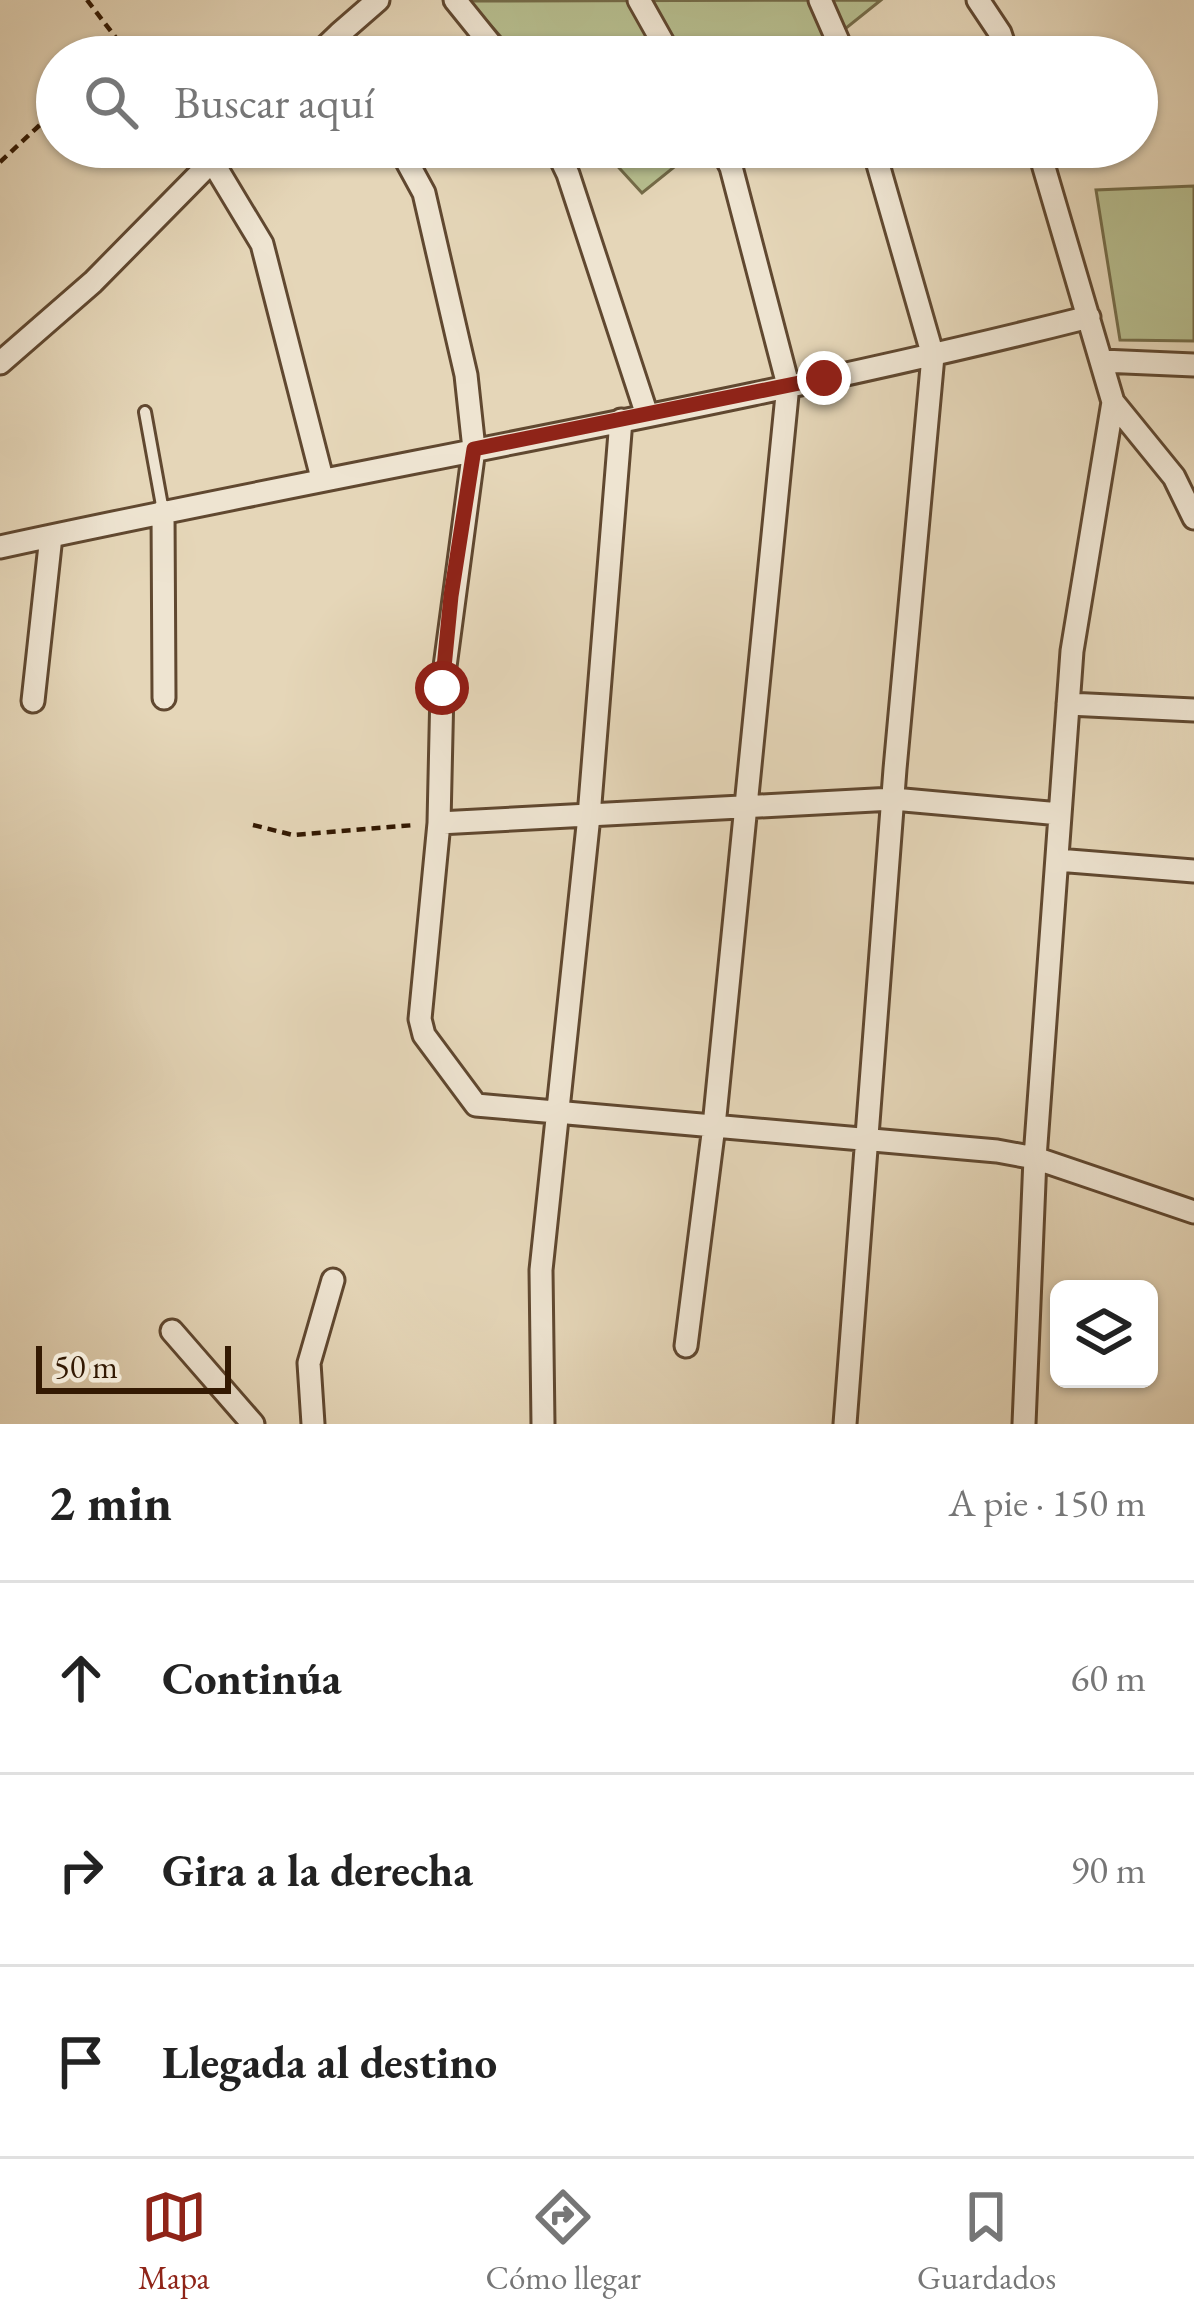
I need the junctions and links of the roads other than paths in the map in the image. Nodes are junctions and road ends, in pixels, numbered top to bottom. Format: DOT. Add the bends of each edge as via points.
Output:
graph roads {
  1 [pos="378,0"];
  2 [pos="454,0"];
  3 [pos="639,0"];
  4 [pos="820,0"];
  5 [pos="978,0"];
  6 [pos="339,34"];
  7 [pos="484,36"];
  8 [pos="659,36"];
  9 [pos="836,36"];
  10 [pos="1001,36"];
  11 [pos="205,168"];
  12 [pos="226,168"];
  13 [pos="410,168"];
  14 [pos="566,168"];
  15 [pos="731,168"];
  16 [pos="879,168"];
  17 [pos="1044,168"];
  18 [pos="1089,316"];
  19 [pos="933,356"];
  20 [pos="1102,362"];
  21 [pos="0,363"];
  22 [pos="1194,365"];
  23 [pos="788,385"];
  24 [pos="1114,402"];
  25 [pos="145,412"];
  26 [pos="646,415"];
  27 [pos="621,420"];
  28 [pos="474,449"];
  29 [pos="322,478"];
  30 [pos="163,512"];
  31 [pos="1194,518"];
  32 [pos="51,536"];
  33 [pos="0,547"];
  34 [pos="164,698"];
  35 [pos="33,701"];
  36 [pos="1068,704"];
  37 [pos="1194,710"];
  38 [pos="893,799"];
  39 [pos="746,807"];
  40 [pos="1060,814"];
  41 [pos="589,816"];
  42 [pos="439,823"];
  43 [pos="1057,860"];
  44 [pos="1194,871"];
  45 [pos="558,1113"];
  46 [pos="714,1126"];
  47 [pos="870,1140"];
  48 [pos="1035,1158"];
  49 [pos="1194,1212"];
  50 [pos="333,1280"];
  51 [pos="172,1331"];
  52 [pos="686,1346"];
  53 [pos="253,1424"];
  54 [pos="313,1424"];
  55 [pos="543,1424"];
  56 [pos="845,1424"];
  57 [pos="1024,1424"];
  1 -- 6 [label="street"];
  2 -- 7 [label="street"];
  3 -- 8 [label="street"];
  4 -- 9 [label="street"];
  5 -- 10 [label="street"];
  11 -- 21 [label="street"];
  12 -- 29 [label="street" via="262,244"];
  13 -- 28 [label="street" via="424,193 466,375"];
  14 -- 26 [label="street"];
  15 -- 23 [label="street"];
  16 -- 19 [label="street"];
  17 -- 18 [label="street"];
  18 -- 19 [label="street"];
  18 -- 20 [label="street"];
  19 -- 23 [label="street"];
  19 -- 38 [label="street"];
  20 -- 22 [label="street"];
  20 -- 24 [label="street"];
  23 -- 26 [label="street"];
  23 -- 39 [label="street"];
  24 -- 31 [label="street" via="1174,477"];
  24 -- 36 [label="street"];
  25 -- 30 [label="lane"];
  26 -- 27 [label="street"];
  27 -- 28 [label="street"];
  27 -- 41 [label="street"];
  28 -- 29 [label="street"];
  28 -- 42 [label="street" via="442,688"];
  29 -- 30 [label="street"];
  30 -- 32 [label="street"];
  30 -- 34 [label="street"];
  32 -- 33 [label="street"];
  32 -- 35 [label="street"];
  36 -- 37 [label="street"];
  36 -- 40 [label="street"];
  38 -- 39 [label="street"];
  38 -- 40 [label="street"];
  38 -- 47 [label="street"];
  39 -- 41 [label="street"];
  39 -- 46 [label="street"];
  40 -- 43 [label="street"];
  41 -- 42 [label="street"];
  41 -- 45 [label="street"];
  42 -- 45 [label="street" via="424,1035 476,1105"];
  43 -- 44 [label="street"];
  43 -- 48 [label="street"];
  45 -- 46 [label="street"];
  45 -- 55 [label="street" via="541,1270"];
  46 -- 47 [label="street"];
  46 -- 52 [label="street"];
  47 -- 48 [label="street"];
  47 -- 56 [label="street"];
  48 -- 49 [label="street"];
  48 -- 57 [label="street"];
  50 -- 54 [label="street" via="309,1363"];
  51 -- 53 [label="street"];
}
